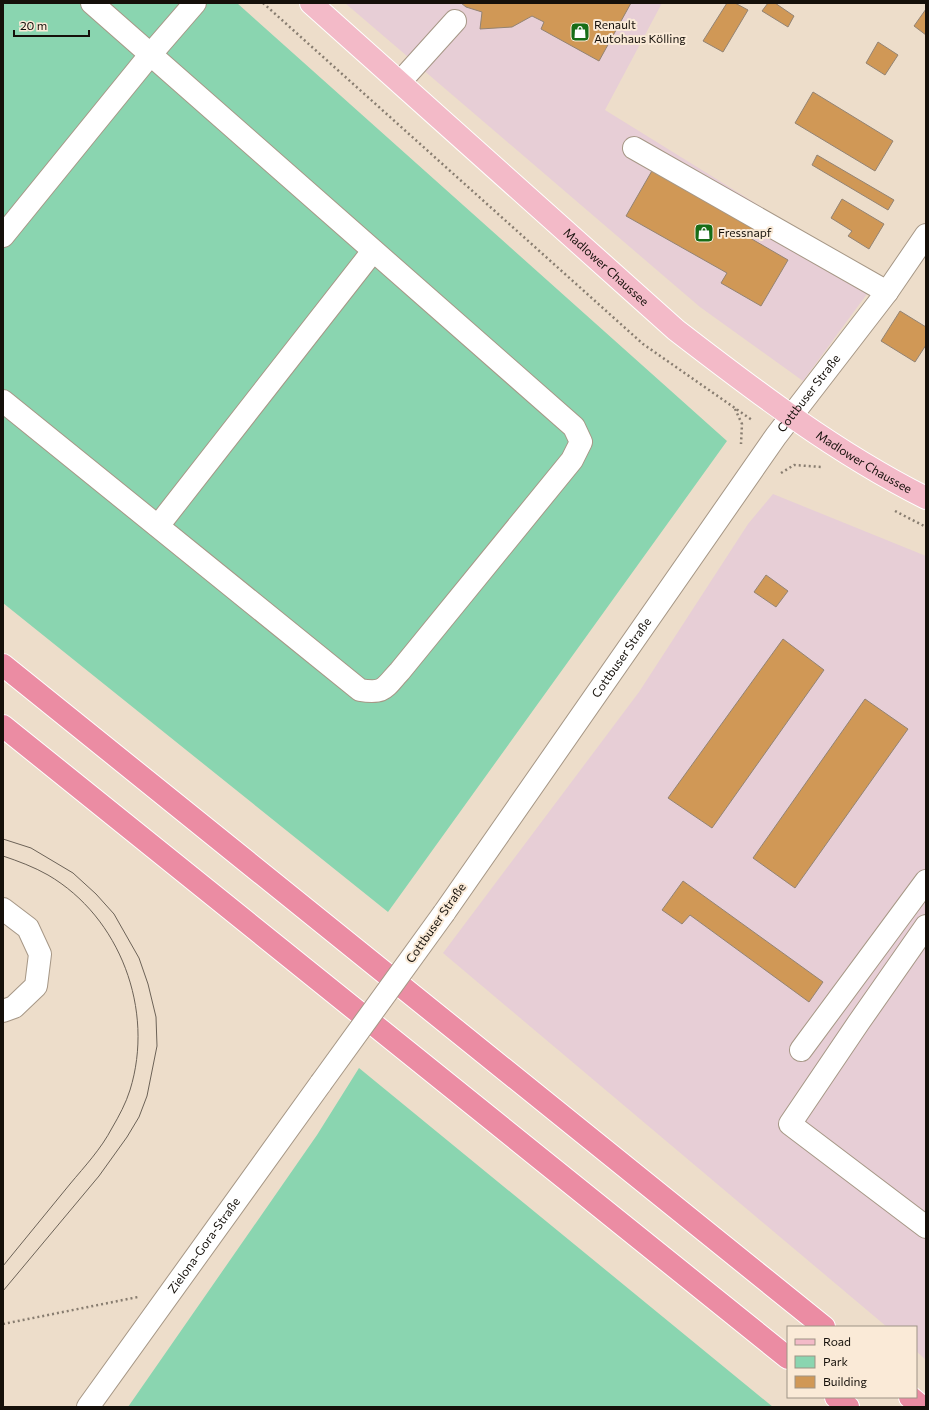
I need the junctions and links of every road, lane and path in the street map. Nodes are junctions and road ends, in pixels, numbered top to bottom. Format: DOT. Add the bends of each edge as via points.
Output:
graph roads {
  1 [pos="92,3"];
  2 [pos="195,3"];
  3 [pos="263,3"];
  4 [pos="311,3"];
  5 [pos="455,21"];
  6 [pos="150,55"];
  7 [pos="400,82"];
  8 [pos="634,148"];
  9 [pos="926,235"];
  10 [pos="3,236"];
  11 [pos="373,251"];
  12 [pos="887,292"];
  13 [pos="3,401"];
  14 [pos="792,415"];
  15 [pos="776,436"];
  16 [pos="926,498"];
  17 [pos="158,526"];
  18 [pos="3,665"];
  19 [pos="3,726"];
  20 [pos="926,881"];
  21 [pos="3,909"];
  22 [pos="926,926"];
  23 [pos="3,1011"];
  24 [pos="801,1050"];
  25 [pos="321,1083"];
  26 [pos="926,1227"];
  27 [pos="169,1296"];
  28 [pos="3,1324"];
  29 [pos="823,1326"];
  30 [pos="787,1357"];
  31 [pos="837,1398"];
  32 [pos="911,1398"];
  33 [pos="88,1407"];
  34 [pos="848,1407"];
  35 [pos="922,1407"];
  1 -- 6 [label="street"];
  2 -- 6 [label="street"];
  3 -- 15 [label="path" via="643,344"];
  4 -- 7 [label="main road, Madlower Chaussee"];
  5 -- 7 [label="street"];
  6 -- 10 [label="street"];
  6 -- 11 [label="street"];
  7 -- 14 [label="main road, Madlower Chaussee" via="676,330"];
  8 -- 12 [label="street"];
  9 -- 12 [label="street, Cottbuser Straße"];
  11 -- 17 [label="street"];
  11 -- 17 [label="street" via="574,427 581,442 572,460 400,671 383,689 375,692 360,690"];
  12 -- 14 [label="street, Cottbuser Straße"];
  13 -- 17 [label="street"];
  14 -- 15 [label="street, Cottbuser Straße"];
  14 -- 16 [label="main road, Madlower Chaussee" via="847,454"];
  15 -- 25 [label="street, Cottbuser Straße, bridge" via="444,913"];
  18 -- 29 [label="highway"];
  19 -- 30 [label="highway"];
  20 -- 24 [label="street"];
  21 -- 23 [label="street" via="28,928 40,954 36,986 14,1008"];
  22 -- 26 [label="street" via="790,1124"];
  25 -- 27 [label="street, Zielona-Gora-Straße"];
  27 -- 28 [label="path" via="145,1295"];
  27 -- 33 [label="street, Zielona-Gora-Straße"];
  31 -- 34 [label="highway"];
  32 -- 35 [label="highway"];
}
